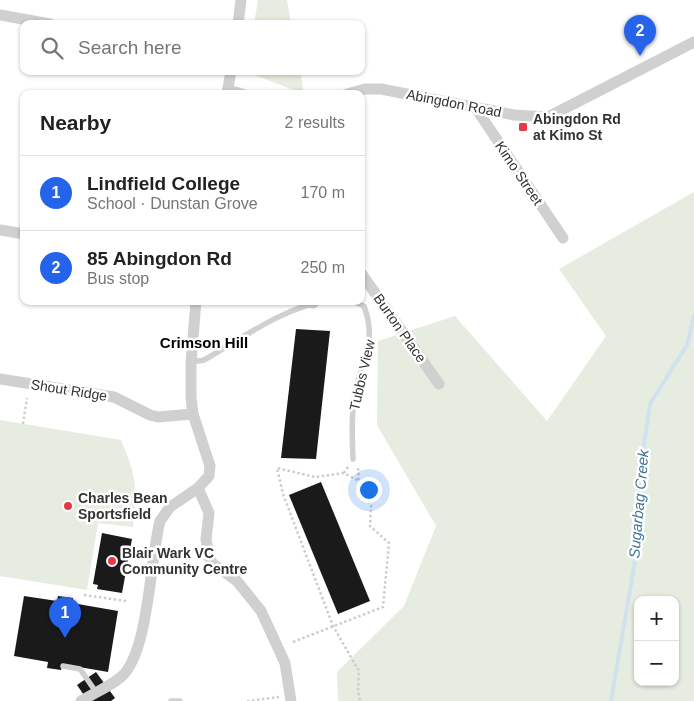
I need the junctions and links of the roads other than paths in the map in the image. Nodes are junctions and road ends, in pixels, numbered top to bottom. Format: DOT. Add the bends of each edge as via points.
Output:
graph roads {
  1 [pos="241,0"];
  2 [pos="0,15"];
  3 [pos="28,20"];
  4 [pos="238,20"];
  5 [pos="694,42"];
  6 [pos="230,75"];
  7 [pos="228,90"];
  8 [pos="361,90"];
  9 [pos="475,107"];
  10 [pos="0,230"];
  11 [pos="20,233"];
  12 [pos="563,238"];
  13 [pos="365,279"];
  14 [pos="196,305"];
  15 [pos="307,305"];
  16 [pos="361,305"];
  17 [pos="191,362"];
  18 [pos="0,379"];
  19 [pos="439,384"];
  20 [pos="193,414"];
  21 [pos="353,459"];
  22 [pos="198,488"];
  23 [pos="63,666"];
  24 [pos="96,692"];
  25 [pos="291,699"];
  26 [pos="81,701"];
  27 [pos="171,701"];
  28 [pos="180,701"];
  1 -- 4 [label="street"];
  2 -- 3 [label="street"];
  5 -- 9 [label="street, Abingdon Road" via="548,117 531,118"];
  6 -- 7 [label="street"];
  8 -- 9 [label="street, Abingdon Road" via="381,90"];
  9 -- 12 [label="street, Kimo Street"];
  10 -- 11 [label="street"];
  13 -- 19 [label="street, Burton Place"];
  14 -- 17 [label="street"];
  15 -- 17 [label="lane" via="204,360"];
  16 -- 21 [label="lane, Tubbs View" via="370,321 371,335 356,388 351,422"];
  17 -- 20 [label="street"];
  18 -- 20 [label="street, Shout Ridge" via="114,397 158,417"];
  20 -- 22 [label="street" via="210,466 209,476"];
  22 -- 24 [label="street" via="164,514 158,529 138,650 121,677"];
  22 -- 25 [label="street" via="209,513 206,539 209,557 238,581 261,611 280,647"];
  23 -- 24 [label="lane" via="80,669"];
  24 -- 26 [label="street"];
  27 -- 28 [label="lane"];
}
